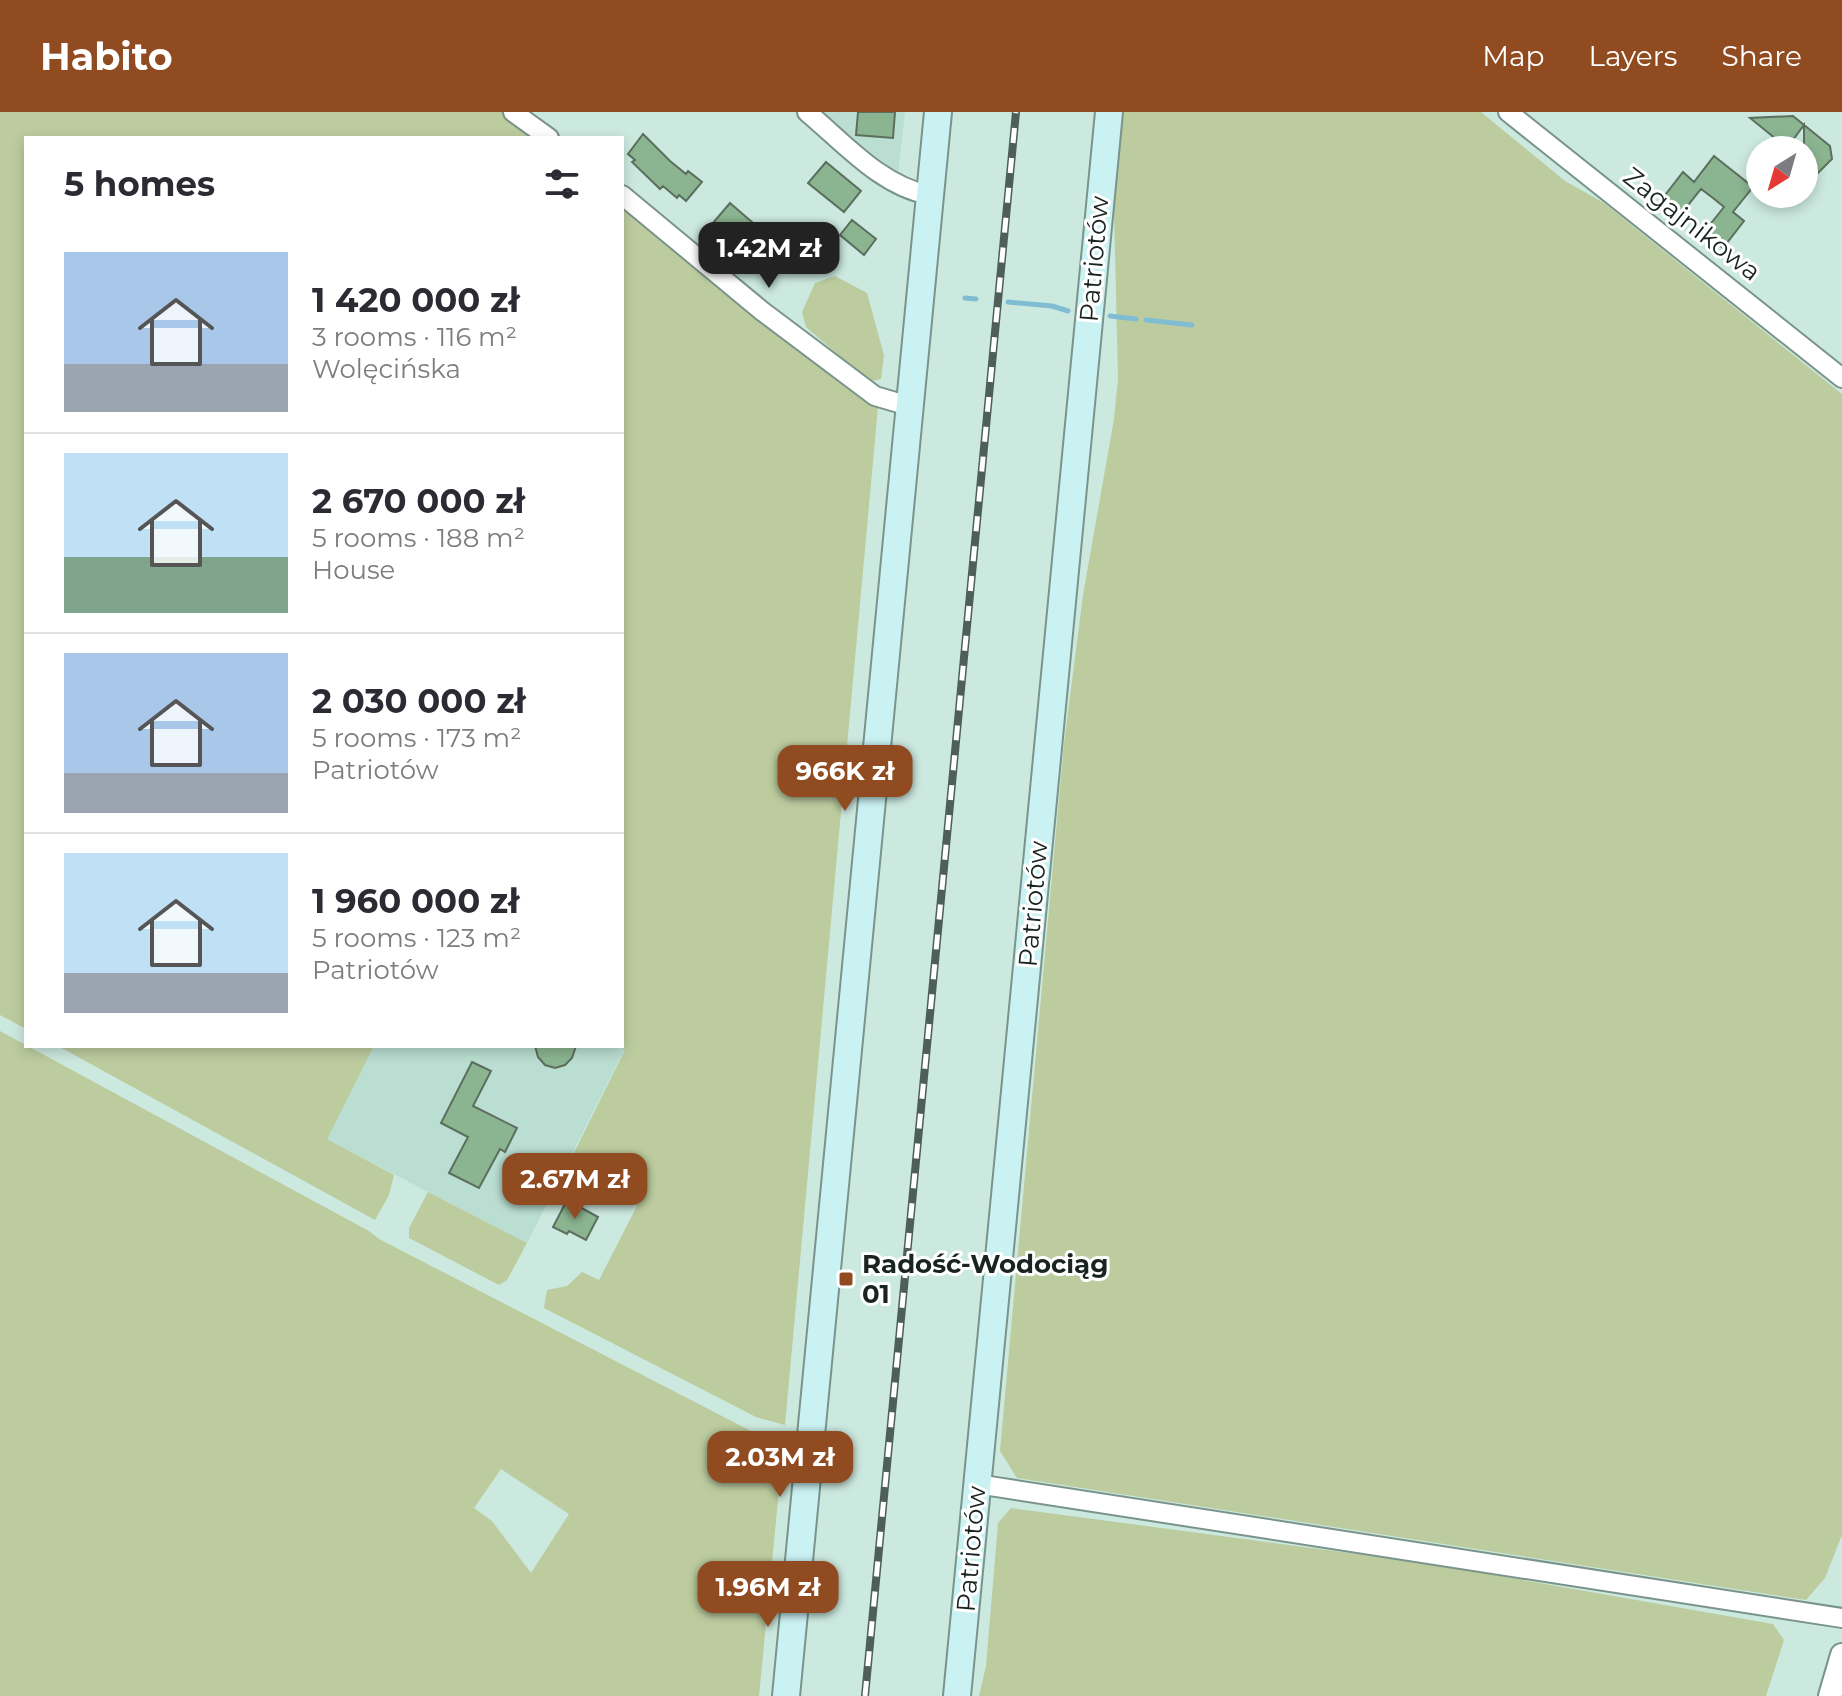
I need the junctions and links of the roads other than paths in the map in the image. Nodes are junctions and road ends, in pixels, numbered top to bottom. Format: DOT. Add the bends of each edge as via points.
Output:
graph roads {
  1 [pos="513,112"];
  2 [pos="807,112"];
  3 [pos="938,112"];
  4 [pos="1109,112"];
  5 [pos="1508,112"];
  6 [pos="546,136"];
  7 [pos="929,195"];
  8 [pos="624,197"];
  9 [pos="1842,378"];
  10 [pos="909,406"];
  11 [pos="977,1484"];
  12 [pos="1842,1618"];
  13 [pos="1842,1655"];
  14 [pos="786,1696"];
  15 [pos="957,1696"];
  16 [pos="1830,1696"];
  1 -- 6 [label="street"];
  2 -- 7 [label="street" via="889,180"];
  3 -- 7 [label="main road"];
  4 -- 11 [label="main road, Patriotów"];
  5 -- 9 [label="street, Zagajnikowa"];
  7 -- 10 [label="main road"];
  8 -- 10 [label="street" via="875,396"];
  10 -- 14 [label="main road"];
  11 -- 12 [label="street"];
  11 -- 15 [label="main road, Patriotów"];
  13 -- 16 [label="street"];
}
